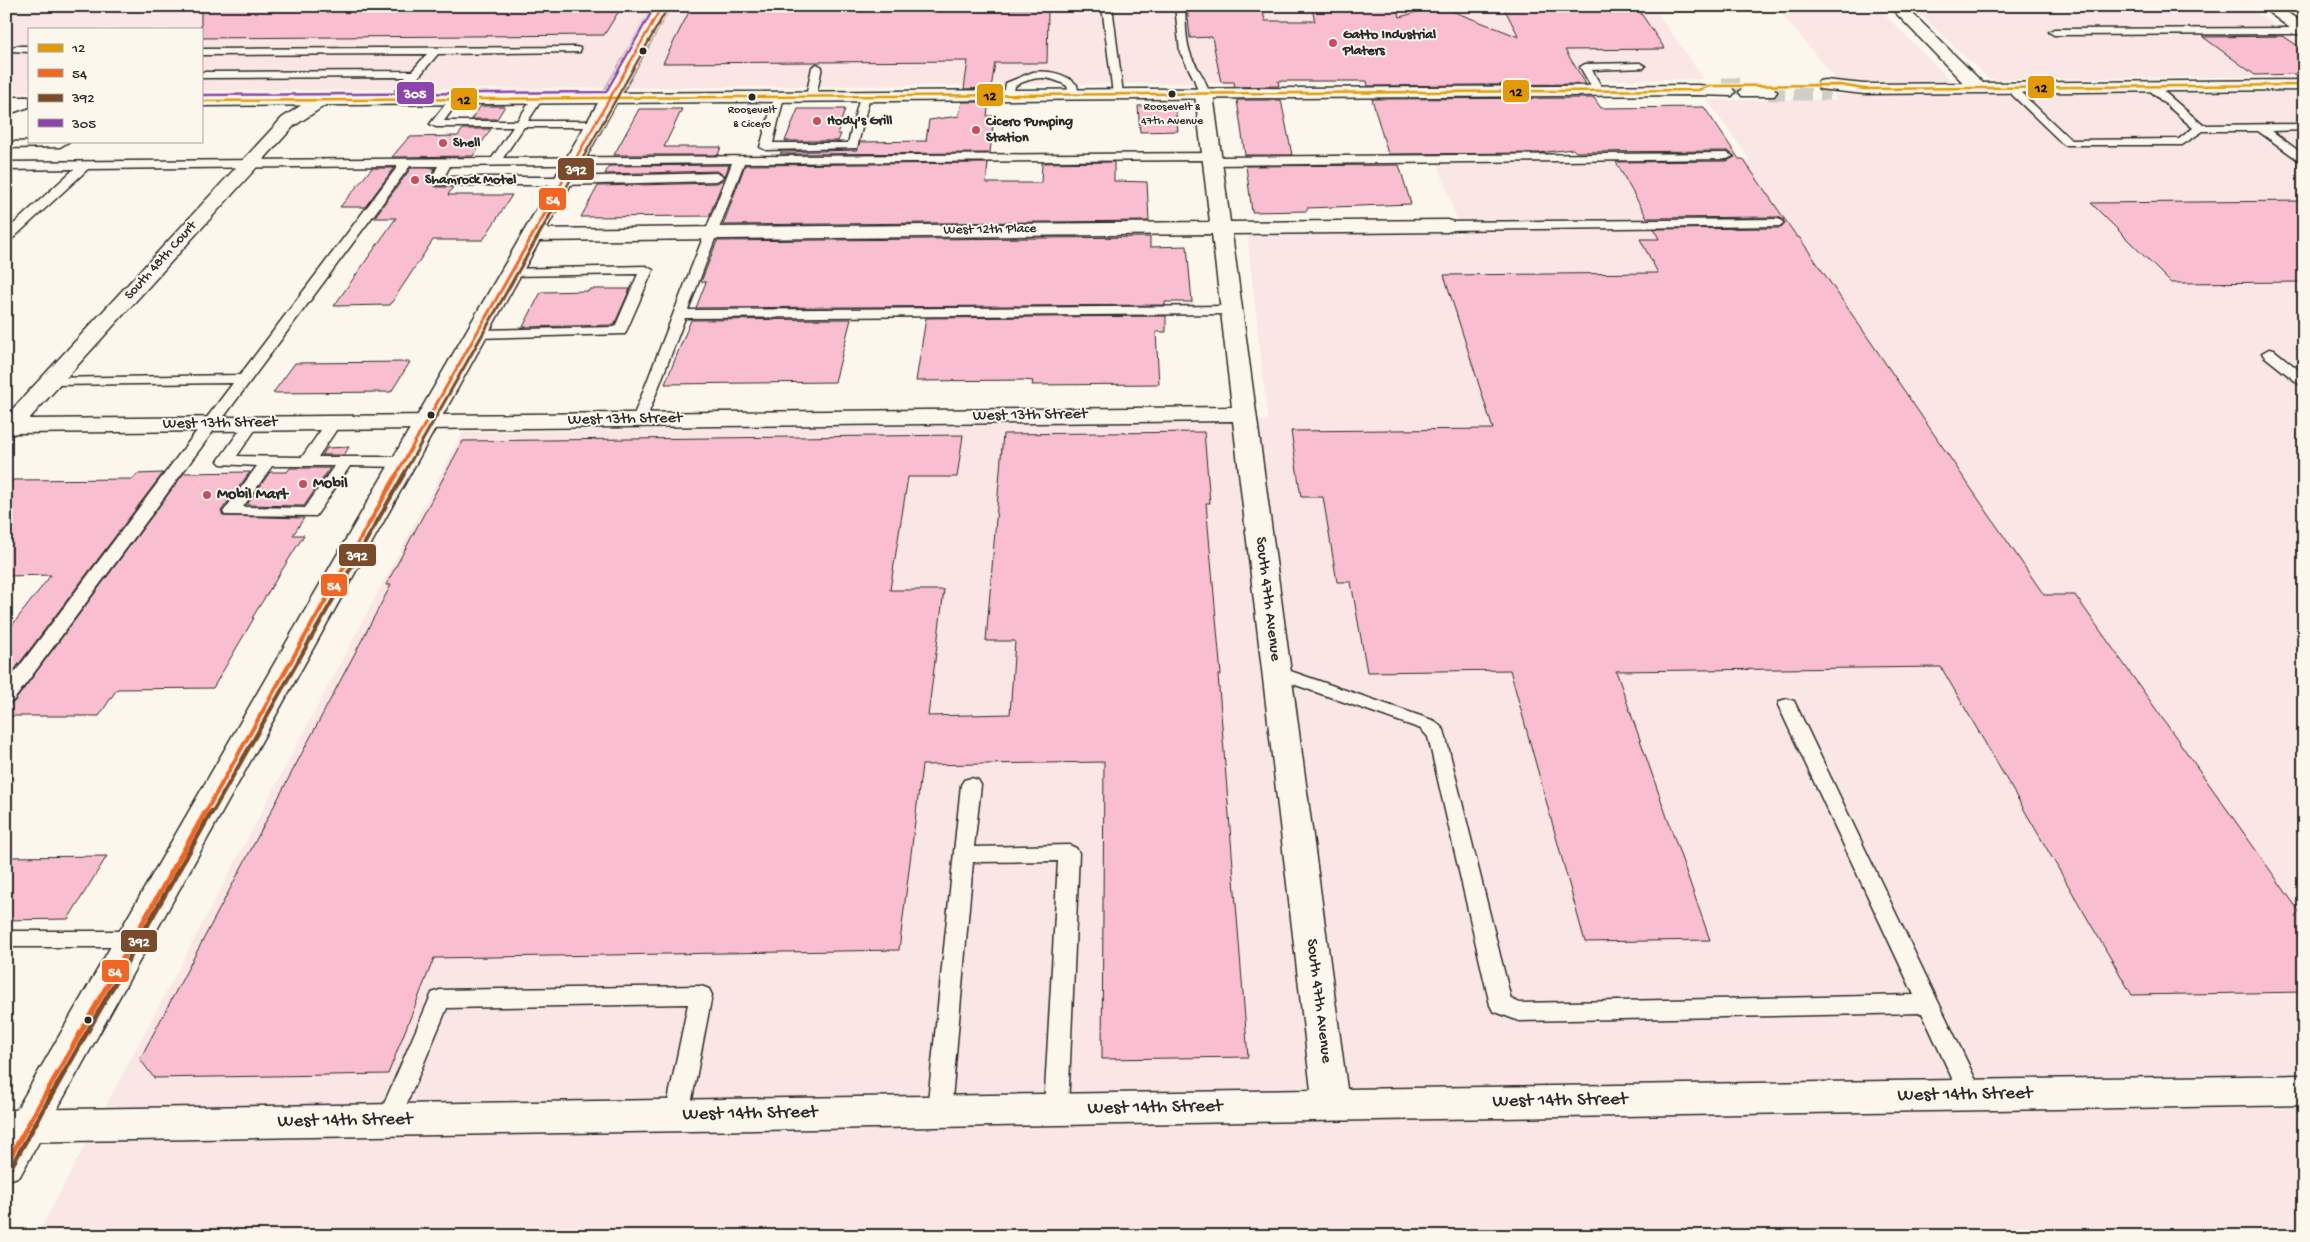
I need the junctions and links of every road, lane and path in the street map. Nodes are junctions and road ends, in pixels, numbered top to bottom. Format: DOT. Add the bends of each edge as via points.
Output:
graph roads {
  1 [pos="662,6"];
  2 [pos="1107,6"];
  3 [pos="1180,6"];
  4 [pos="1896,6"];
  5 [pos="2266,6"];
  6 [pos="2304,31"];
  7 [pos="2054,32"];
  8 [pos="16,49"];
  9 [pos="28,49"];
  10 [pos="576,50"];
  11 [pos="435,51"];
  12 [pos="202,52"];
  13 [pos="1640,66"];
  14 [pos="817,67"];
  15 [pos="416,74"];
  16 [pos="202,75"];
  17 [pos="2304,85"];
  18 [pos="2151,86"];
  19 [pos="1828,88"];
  20 [pos="1978,88"];
  21 [pos="2010,88"];
  22 [pos="1724,89"];
  23 [pos="1599,91"];
  24 [pos="1118,94"];
  25 [pos="1204,94"];
  26 [pos="865,96"];
  27 [pos="779,97"];
  28 [pos="810,97"];
  29 [pos="538,98"];
  30 [pos="610,98"];
  31 [pos="394,99"];
  32 [pos="455,99"];
  33 [pos="321,100"];
  34 [pos="202,101"];
  35 [pos="6,102"];
  36 [pos="27,102"];
  37 [pos="6,110"];
  38 [pos="522,124"];
  39 [pos="595,124"];
  40 [pos="2304,127"];
  41 [pos="2200,128"];
  42 [pos="2261,128"];
  43 [pos="63,142"];
  44 [pos="6,145"];
  45 [pos="1727,156"];
  46 [pos="1212,158"];
  47 [pos="739,160"];
  48 [pos="2304,161"];
  49 [pos="446,162"];
  50 [pos="495,162"];
  51 [pos="406,163"];
  52 [pos="250,164"];
  53 [pos="85,165"];
  54 [pos="6,166"];
  55 [pos="568,171"];
  56 [pos="717,177"];
  57 [pos="1777,223"];
  58 [pos="1447,226"];
  59 [pos="1220,227"];
  60 [pos="712,233"];
  61 [pos="532,235"];
  62 [pos="6,238"];
  63 [pos="511,272"];
  64 [pos="1231,310"];
  65 [pos="680,314"];
  66 [pos="476,334"];
  67 [pos="2269,353"];
  68 [pos="243,380"];
  69 [pos="51,381"];
  70 [pos="2304,381"];
  71 [pos="1244,414"];
  72 [pos="638,420"];
  73 [pos="426,422"];
  74 [pos="252,423"];
  75 [pos="333,423"];
  76 [pos="210,424"];
  77 [pos="8,427"];
  78 [pos="268,461"];
  79 [pos="307,461"];
  80 [pos="346,462"];
  81 [pos="404,462"];
  82 [pos="1276,672"];
  83 [pos="6,697"];
  84 [pos="1787,706"];
  85 [pos="970,784"];
  86 [pos="963,855"];
  87 [pos="6,939"];
  88 [pos="134,939"];
  89 [pos="1929,1004"];
  90 [pos="2304,1090"];
  91 [pos="1971,1095"];
  92 [pos="1331,1105"];
  93 [pos="1056,1109"];
  94 [pos="939,1111"];
  95 [pos="677,1115"];
  96 [pos="389,1120"];
  97 [pos="17,1126"];
  98 [pos="6,1164"];
  1 -- 30 [label="street"];
  2 -- 24 [label="lane"];
  3 -- 25 [label="lane" via="1186,57 1202,84"];
  4 -- 20 [label="street"];
  5 -- 6 [label="street"];
  6 -- 7 [label="lane"];
  8 -- 9 [label="lane"];
  10 -- 11 [label="lane"];
  11 -- 12 [label="lane"];
  11 -- 15 [label="lane"];
  13 -- 23 [label="lane" via="1585,67"];
  14 -- 28 [label="lane"];
  15 -- 16 [label="lane"];
  15 -- 31 [label="lane"];
  17 -- 18 [label="street"];
  18 -- 21 [label="street"];
  18 -- 41 [label="lane"];
  19 -- 20 [label="street"];
  20 -- 21 [label="street"];
  21 -- 41 [label="lane" via="2068,143 2182,142"];
  22 -- 23 [label="street"];
  23 -- 25 [label="street"];
  24 -- 25 [label="street"];
  24 -- 26 [label="street"];
  25 -- 46 [label="street, South 47th Avenue"];
  26 -- 27 [label="lane" via="853,146 766,147"];
  26 -- 28 [label="street"];
  27 -- 28 [label="street"];
  27 -- 30 [label="street"];
  29 -- 30 [label="street"];
  29 -- 32 [label="street"];
  29 -- 38 [label="lane"];
  30 -- 39 [label="street"];
  31 -- 32 [label="street"];
  31 -- 33 [label="street"];
  32 -- 38 [label="lane" via="436,124"];
  33 -- 34 [label="street"];
  33 -- 52 [label="street, South 48th Court" via="288,122"];
  35 -- 36 [label="street"];
  36 -- 37 [label="street"];
  38 -- 39 [label="lane"];
  38 -- 50 [label="lane"];
  39 -- 55 [label="street"];
  40 -- 42 [label="lane"];
  41 -- 42 [label="lane"];
  42 -- 48 [label="lane"];
  43 -- 44 [label="lane"];
  45 -- 46 [label="lane"];
  46 -- 47 [label="lane"];
  46 -- 59 [label="street, South 47th Avenue"];
  47 -- 55 [label="lane"];
  47 -- 60 [label="lane"];
  49 -- 50 [label="lane"];
  49 -- 51 [label="lane"];
  49 -- 55 [label="lane" via="436,181"];
  50 -- 55 [label="lane"];
  51 -- 52 [label="lane"];
  51 -- 68 [label="lane"];
  52 -- 53 [label="lane"];
  52 -- 69 [label="street, South 48th Court"];
  53 -- 54 [label="lane"];
  53 -- 62 [label="lane"];
  55 -- 56 [label="lane"];
  55 -- 61 [label="street"];
  57 -- 58 [label="lane"];
  58 -- 59 [label="street, West 12th Place"];
  59 -- 60 [label="street, West 12th Place"];
  59 -- 64 [label="street, South 47th Avenue"];
  60 -- 61 [label="street, West 12th Place"];
  60 -- 65 [label="lane"];
  61 -- 63 [label="street"];
  63 -- 66 [label="street"];
  63 -- 66 [label="lane" via="646,270 620,331"];
  64 -- 65 [label="lane"];
  64 -- 71 [label="street, South 47th Avenue"];
  65 -- 72 [label="lane"];
  66 -- 73 [label="street"];
  67 -- 70 [label="lane"];
  68 -- 69 [label="lane"];
  68 -- 76 [label="lane"];
  69 -- 77 [label="street, South 48th Court"];
  71 -- 72 [label="street, West 13th Street"];
  71 -- 82 [label="street, South 47th Avenue"];
  72 -- 73 [label="street, West 13th Street"];
  73 -- 75 [label="street, West 13th Street"];
  73 -- 81 [label="street"];
  74 -- 75 [label="street, West 13th Street"];
  74 -- 76 [label="street, West 13th Street"];
  74 -- 78 [label="lane" via="226,461"];
  75 -- 79 [label="lane"];
  76 -- 77 [label="street, West 13th Street"];
  76 -- 83 [label="lane"];
  78 -- 79 [label="lane"];
  78 -- 80 [label="lane" via="231,512 310,513"];
  79 -- 80 [label="lane"];
  80 -- 81 [label="lane"];
  81 -- 88 [label="street"];
  82 -- 89 [label="lane" via="1428,726 1437,735 1501,1005 1519,1012"];
  82 -- 92 [label="street, South 47th Avenue"];
  84 -- 89 [label="lane"];
  85 -- 86 [label="lane"];
  86 -- 93 [label="lane" via="1068,852"];
  86 -- 94 [label="lane"];
  87 -- 88 [label="lane"];
  88 -- 97 [label="street"];
  89 -- 91 [label="lane"];
  90 -- 91 [label="street, West 14th Street"];
  91 -- 92 [label="street, West 14th Street"];
  92 -- 93 [label="street, West 14th Street"];
  93 -- 94 [label="street, West 14th Street"];
  94 -- 95 [label="street, West 14th Street"];
  95 -- 96 [label="street, West 14th Street"];
  95 -- 96 [label="lane" via="701,995 440,1000"];
  96 -- 97 [label="street, West 14th Street"];
  97 -- 98 [label="street"];
}
